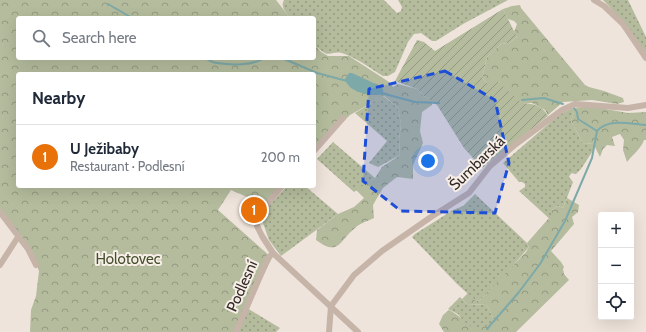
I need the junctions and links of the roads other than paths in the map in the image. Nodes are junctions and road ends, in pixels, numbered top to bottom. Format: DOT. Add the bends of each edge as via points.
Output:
graph roads {
  1 [pos="594,0"];
  2 [pos="646,58"];
  3 [pos="646,105"];
  4 [pos="343,118"];
  5 [pos="316,148"];
  6 [pos="280,188"];
  7 [pos="0,212"];
  8 [pos="18,237"];
  9 [pos="273,253"];
  10 [pos="0,265"];
  11 [pos="36,265"];
  12 [pos="331,306"];
  13 [pos="236,332"];
  14 [pos="329,332"];
  15 [pos="358,332"];
  1 -- 2 [label="street" via="623,24"];
  3 -- 12 [label="street, Šumbarská" via="628,108 574,104 567,106 490,166 469,193 376,256 354,275"];
  4 -- 5 [label="street"];
  6 -- 9 [label="street" via="258,216 257,226"];
  7 -- 8 [label="street"];
  8 -- 10 [label="street"];
  8 -- 11 [label="street"];
  9 -- 12 [label="street"];
  9 -- 13 [label="street, Podlesní" via="268,258"];
  12 -- 14 [label="street"];
  12 -- 15 [label="street"];
}
